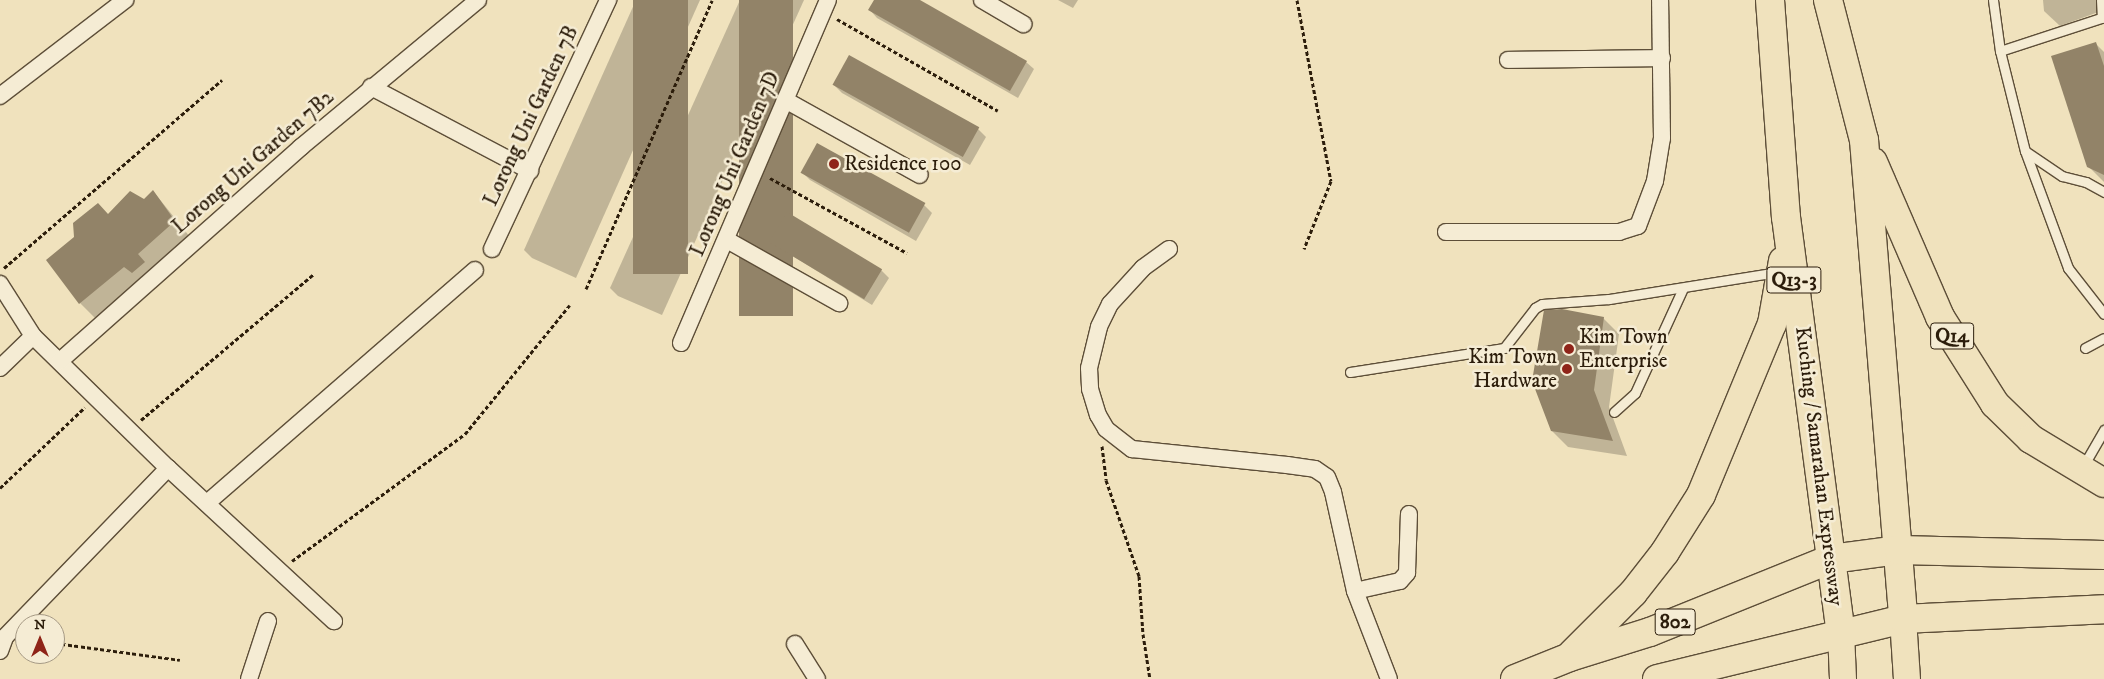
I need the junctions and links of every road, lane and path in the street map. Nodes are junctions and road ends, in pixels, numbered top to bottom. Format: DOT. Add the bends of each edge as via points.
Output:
graph roads {
  1 [pos="125,0"];
  2 [pos="478,0"];
  3 [pos="608,0"];
  4 [pos="712,0"];
  5 [pos="982,0"];
  6 [pos="1297,0"];
  7 [pos="1660,0"];
  8 [pos="1770,0"];
  9 [pos="1828,0"];
  10 [pos="1993,0"];
  11 [pos="2101,0"];
  12 [pos="826,6"];
  13 [pos="2103,18"];
  14 [pos="1023,24"];
  15 [pos="2000,51"];
  16 [pos="1662,58"];
  17 [pos="1508,60"];
  18 [pos="222,80"];
  19 [pos="371,87"];
  20 [pos="0,96"];
  21 [pos="785,100"];
  22 [pos="998,111"];
  23 [pos="1864,140"];
  24 [pos="2025,151"];
  25 [pos="756,170"];
  26 [pos="530,172"];
  27 [pos="920,175"];
  28 [pos="2104,192"];
  29 [pos="1786,217"];
  30 [pos="1446,232"];
  31 [pos="727,240"];
  32 [pos="492,250"];
  33 [pos="1168,250"];
  34 [pos="1304,250"];
  35 [pos="907,253"];
  36 [pos="475,270"];
  37 [pos="1782,271"];
  38 [pos="0,272"];
  39 [pos="314,274"];
  40 [pos="0,284"];
  41 [pos="1682,288"];
  42 [pos="586,289"];
  43 [pos="839,303"];
  44 [pos="570,305"];
  45 [pos="2104,314"];
  46 [pos="33,336"];
  47 [pos="2104,338"];
  48 [pos="681,344"];
  49 [pos="2085,348"];
  50 [pos="60,361"];
  51 [pos="0,368"];
  52 [pos="1350,372"];
  53 [pos="95,397"];
  54 [pos="1614,412"];
  55 [pos="1098,415"];
  56 [pos="129,430"];
  57 [pos="2104,430"];
  58 [pos="168,468"];
  59 [pos="2080,470"];
  60 [pos="2104,483"];
  61 [pos="0,488"];
  62 [pos="207,503"];
  63 [pos="1409,514"];
  64 [pos="1899,550"];
  65 [pos="2104,555"];
  66 [pos="1831,559"];
  67 [pos="279,570"];
  68 [pos="1356,591"];
  69 [pos="2104,609"];
  70 [pos="1903,619"];
  71 [pos="268,621"];
  72 [pos="334,621"];
  73 [pos="1841,632"];
  74 [pos="65,644"];
  75 [pos="795,644"];
  76 [pos="0,651"];
  77 [pos="1570,657"];
  78 [pos="180,660"];
  79 [pos="249,679"];
  80 [pos="816,679"];
  81 [pos="1150,679"];
  82 [pos="1390,679"];
  83 [pos="1515,679"];
  84 [pos="1657,679"];
  85 [pos="1843,679"];
  86 [pos="1908,679"];
  1 -- 20 [label="street"];
  2 -- 19 [label="street, Lorong Uni Garden 7B2"];
  3 -- 26 [label="street, Lorong Uni Garden 7B"];
  4 -- 42 [label="path"];
  5 -- 14 [label="street"];
  6 -- 34 [label="path" via="1331,180"];
  7 -- 16 [label="street"];
  8 -- 29 [label="highway, Kuching / Samarahan Expressway / Q13-3"];
  9 -- 23 [label="highway"];
  10 -- 15 [label="lane"];
  11 -- 13 [label="lane"];
  12 -- 21 [label="street, Lorong Uni Garden 7D"];
  12 -- 22 [label="path"];
  13 -- 15 [label="lane"];
  15 -- 24 [label="lane"];
  16 -- 17 [label="street"];
  16 -- 30 [label="street" via="1662,138 1655,181 1638,226 1619,232"];
  18 -- 38 [label="path"];
  19 -- 26 [label="street"];
  19 -- 50 [label="street, Lorong Uni Garden 7B2"];
  21 -- 25 [label="street, Lorong Uni Garden 7D"];
  21 -- 27 [label="street"];
  23 -- 59 [label="highway, Q14" via="1940,318 1995,404 2031,439"];
  23 -- 64 [label="highway"];
  24 -- 28 [label="lane" via="2062,176 2086,182"];
  24 -- 45 [label="lane" via="2068,268"];
  25 -- 31 [label="street, Lorong Uni Garden 7D"];
  25 -- 35 [label="path"];
  26 -- 32 [label="street, Lorong Uni Garden 7B"];
  29 -- 37 [label="highway"];
  29 -- 66 [label="highway, Kuching / Samarahan Expressway / Q13-3"];
  31 -- 43 [label="street"];
  31 -- 48 [label="street, Lorong Uni Garden 7D"];
  33 -- 55 [label="street" via="1143,268 1110,304 1099,327 1089,368 1090,389"];
  36 -- 62 [label="street"];
  37 -- 41 [label="lane"];
  37 -- 77 [label="highway" via="1772,324 1701,495 1666,552 1633,593"];
  39 -- 56 [label="path"];
  40 -- 46 [label="street"];
  41 -- 52 [label="lane" via="1609,299 1542,304 1535,308 1504,348"];
  41 -- 54 [label="lane" via="1635,392"];
  44 -- 67 [label="path" via="465,434"];
  46 -- 50 [label="street"];
  46 -- 51 [label="street"];
  47 -- 49 [label="lane"];
  50 -- 53 [label="street"];
  53 -- 56 [label="street"];
  53 -- 61 [label="path"];
  55 -- 68 [label="street" via="1106,429 1132,449 1315,469 1327,477"];
  55 -- 81 [label="path" via="1106,480 1140,576 1143,634"];
  56 -- 58 [label="street"];
  57 -- 59 [label="lane"];
  58 -- 62 [label="street"];
  58 -- 76 [label="street" via="5,637"];
  59 -- 60 [label="highway, Q14"];
  62 -- 67 [label="street"];
  63 -- 68 [label="street" via="1408,573 1400,581"];
  64 -- 65 [label="highway"];
  64 -- 66 [label="highway"];
  64 -- 70 [label="highway"];
  66 -- 73 [label="highway, Kuching / Samarahan Expressway / Q13-3"];
  66 -- 77 [label="highway, 802" via="1650,632"];
  67 -- 72 [label="street"];
  68 -- 82 [label="street"];
  69 -- 70 [label="highway"];
  70 -- 73 [label="highway"];
  70 -- 86 [label="main road"];
  71 -- 79 [label="street"];
  73 -- 84 [label="highway, 802"];
  73 -- 85 [label="main road, Q13-3"];
  74 -- 78 [label="path"];
  75 -- 80 [label="street"];
  77 -- 83 [label="highway, 802"];
}
